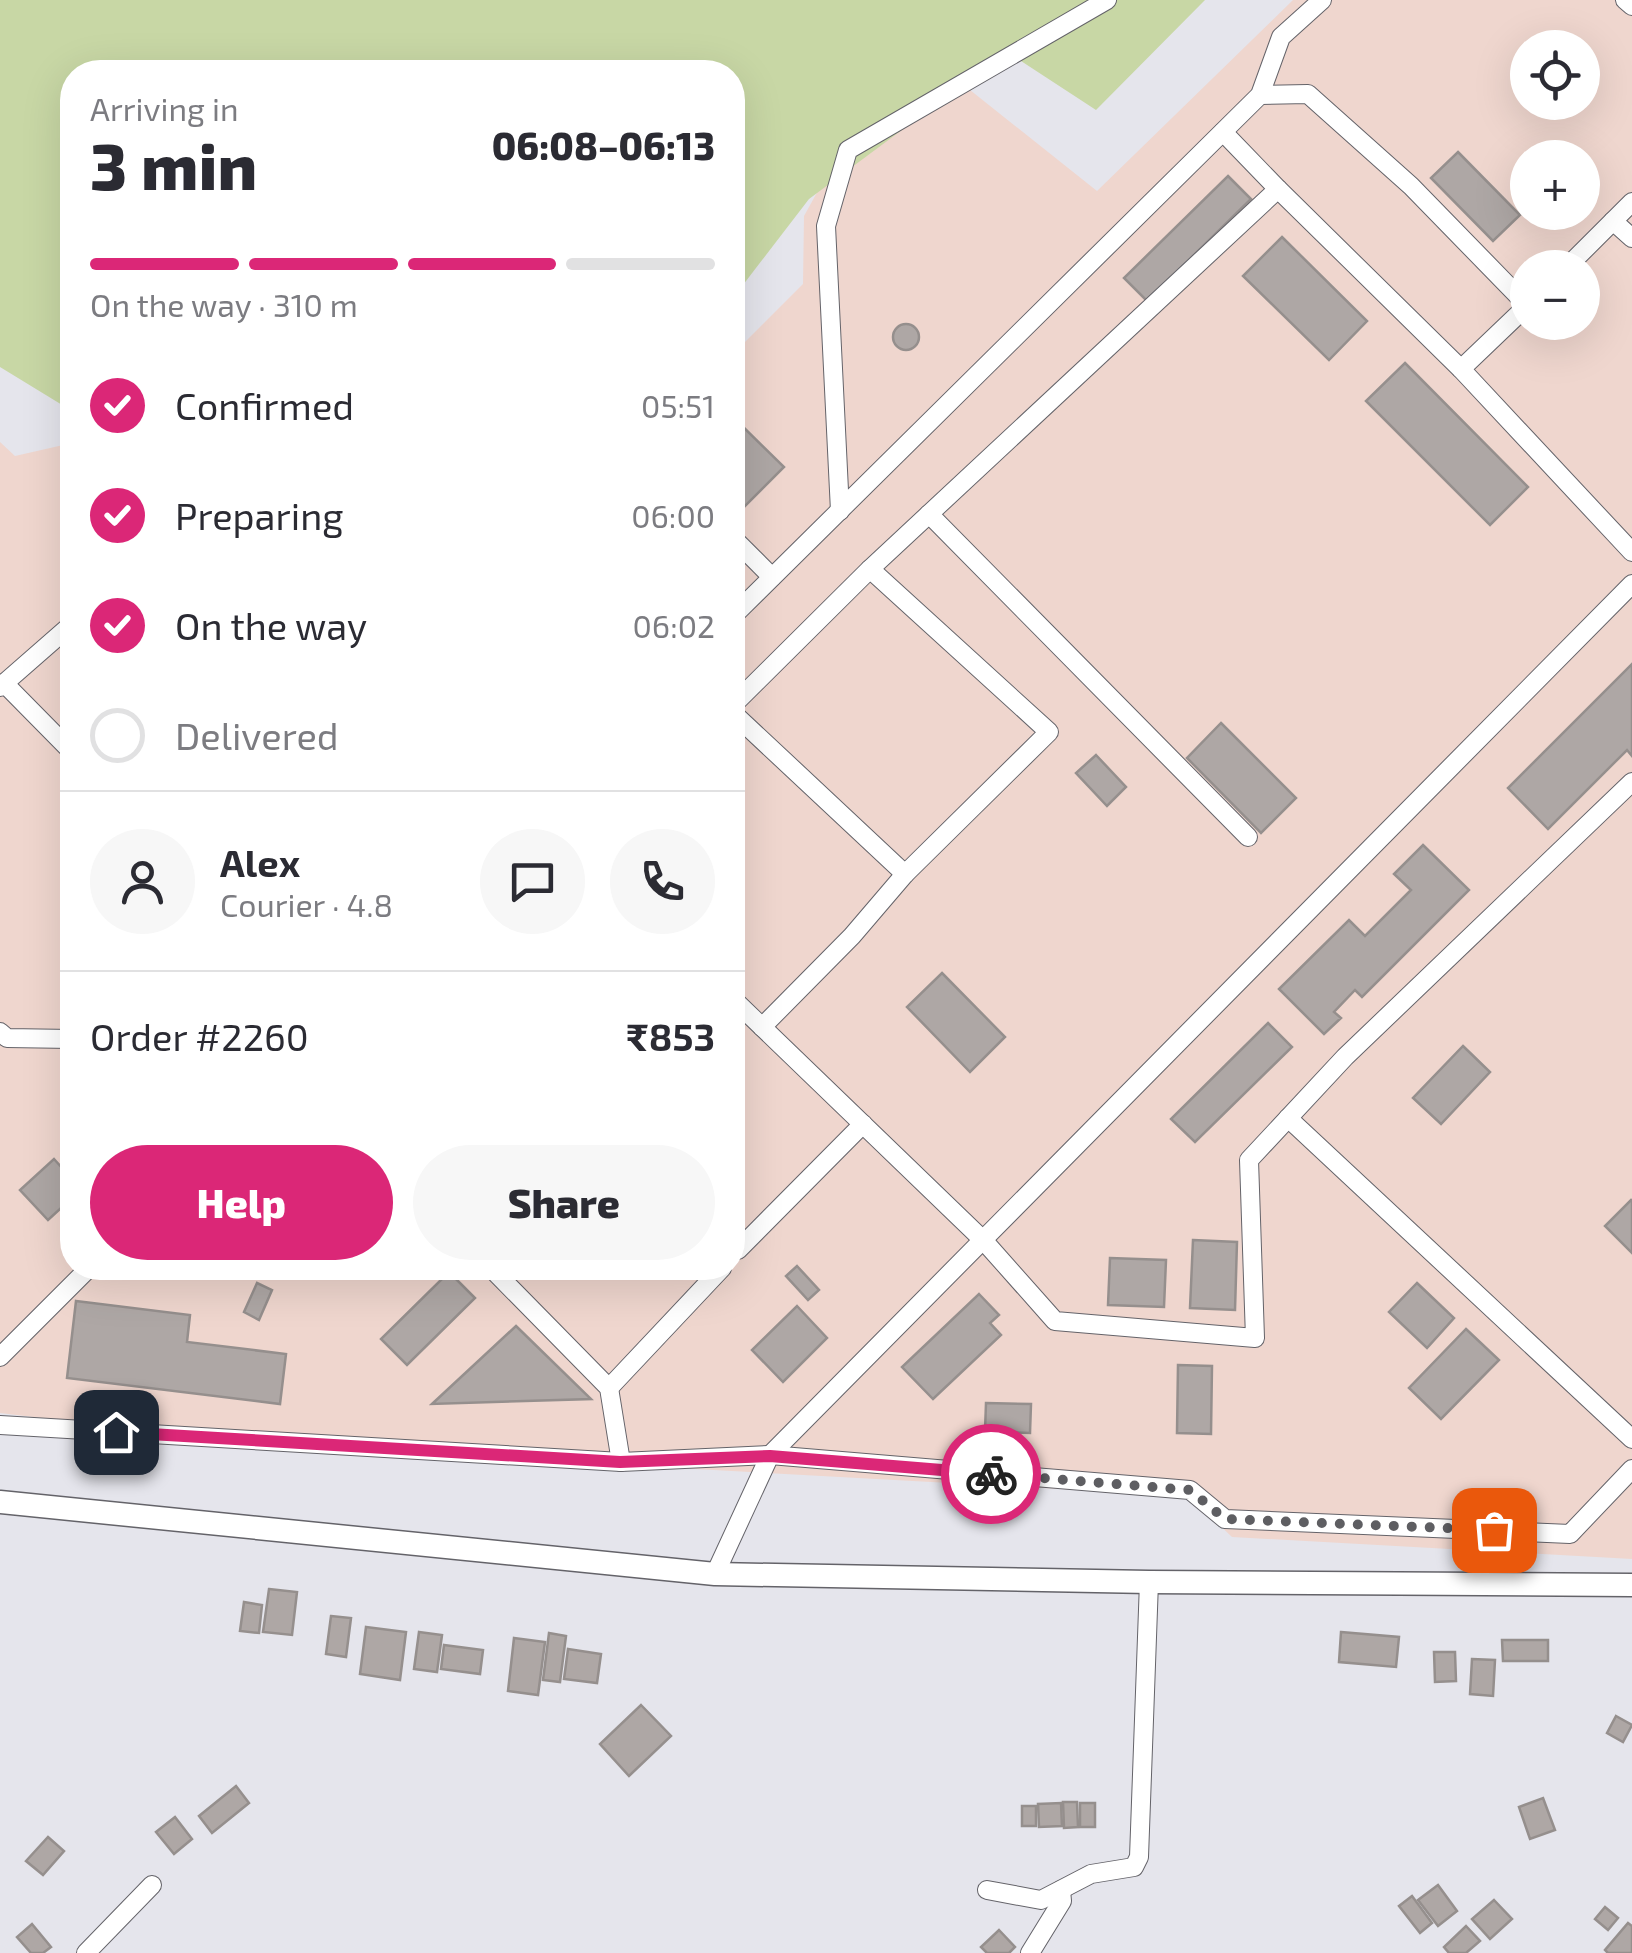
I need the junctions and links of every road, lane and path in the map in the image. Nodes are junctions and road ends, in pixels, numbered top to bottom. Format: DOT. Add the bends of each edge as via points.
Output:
graph roads {
  1 [pos="1107,0"];
  2 [pos="1322,0"];
  3 [pos="1625,0"];
  4 [pos="1632,6"];
  5 [pos="1260,95"];
  6 [pos="1223,132"];
  7 [pos="1278,190"];
  8 [pos="1632,202"];
  9 [pos="1613,221"];
  10 [pos="1632,238"];
  11 [pos="1584,250"];
  12 [pos="1510,288"];
  13 [pos="1510,322"];
  14 [pos="1461,370"];
  15 [pos="840,511"];
  16 [pos="930,514"];
  17 [pos="745,550"];
  18 [pos="1632,552"];
  19 [pos="870,569"];
  20 [pos="772,577"];
  21 [pos="1632,584"];
  22 [pos="745,604"];
  23 [pos="60,634"];
  24 [pos="2,685"];
  25 [pos="745,696"];
  26 [pos="745,721"];
  27 [pos="60,741"];
  28 [pos="1632,782"];
  29 [pos="1248,837"];
  30 [pos="904,874"];
  31 [pos="745,1011"];
  32 [pos="762,1027"];
  33 [pos="0,1032"];
  34 [pos="60,1039"];
  35 [pos="1288,1118"];
  36 [pos="862,1124"];
  37 [pos="745,1239"];
  38 [pos="984,1241"];
  39 [pos="77,1280"];
  40 [pos="503,1280"];
  41 [pos="711,1280"];
  42 [pos="0,1357"];
  43 [pos="608,1388"];
  44 [pos="0,1425"];
  45 [pos="1632,1439"];
  46 [pos="770,1456"];
  47 [pos="620,1462"];
  48 [pos="1632,1469"];
  49 [pos="0,1502"];
  50 [pos="715,1574"];
  51 [pos="1149,1582"];
  52 [pos="1632,1585"];
  53 [pos="152,1886"];
  54 [pos="987,1890"];
  55 [pos="1062,1890"];
  56 [pos="86,1953"];
  57 [pos="1030,1953"];
  1 -- 15 [label="street" via="848,150 826,226"];
  2 -- 5 [label="street" via="1281,37"];
  3 -- 4 [label="street"];
  5 -- 6 [label="street"];
  5 -- 12 [label="street" via="1308,94"];
  6 -- 7 [label="street"];
  6 -- 15 [label="street"];
  7 -- 14 [label="street"];
  7 -- 16 [label="street"];
  8 -- 9 [label="street"];
  9 -- 10 [label="street"];
  9 -- 11 [label="street"];
  13 -- 14 [label="street"];
  14 -- 18 [label="street"];
  15 -- 20 [label="street"];
  16 -- 19 [label="street"];
  16 -- 29 [label="street"];
  17 -- 20 [label="street"];
  19 -- 25 [label="street"];
  19 -- 30 [label="street" via="1049,732"];
  20 -- 22 [label="street"];
  21 -- 38 [label="street"];
  23 -- 24 [label="street"];
  24 -- 27 [label="street"];
  26 -- 30 [label="street"];
  28 -- 35 [label="street"];
  30 -- 32 [label="street"];
  31 -- 32 [label="street"];
  32 -- 36 [label="street"];
  33 -- 34 [label="street" via="6,1038"];
  35 -- 38 [label="street" via="1248,1160 1255,1338 1055,1321"];
  35 -- 45 [label="street"];
  36 -- 37 [label="street"];
  36 -- 38 [label="street"];
  38 -- 46 [label="street"];
  39 -- 42 [label="street"];
  40 -- 43 [label="street"];
  41 -- 43 [label="street"];
  43 -- 47 [label="street"];
  44 -- 47 [label="street"];
  46 -- 47 [label="street"];
  46 -- 48 [label="street" via="1190,1490 1225,1519 1570,1534"];
  46 -- 50 [label="street"];
  49 -- 50 [label="street"];
  50 -- 51 [label="street"];
  51 -- 52 [label="street"];
  51 -- 55 [label="street" via="1140,1857 1134,1868 1091,1874"];
  53 -- 56 [label="street"];
  54 -- 55 [label="street" via="1041,1900"];
  55 -- 57 [label="street"];
}
